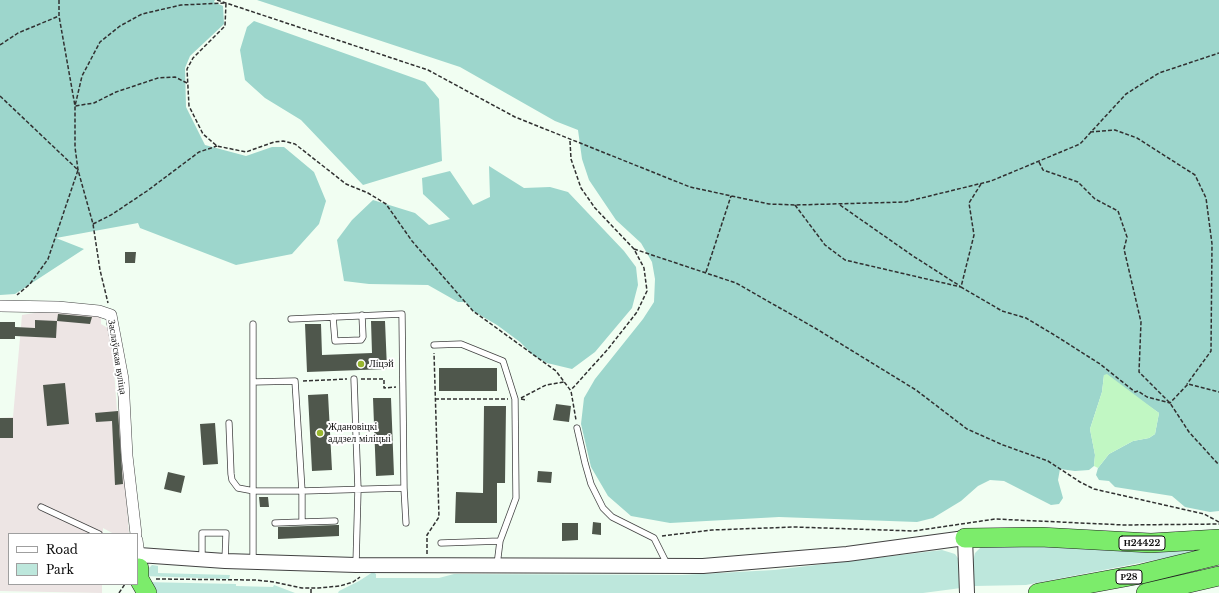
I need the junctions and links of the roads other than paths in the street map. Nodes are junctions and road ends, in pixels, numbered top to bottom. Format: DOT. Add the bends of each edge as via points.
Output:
graph roads {
  1 [pos="3,306"];
  2 [pos="362,315"];
  3 [pos="333,317"];
  4 [pos="291,319"];
  5 [pos="253,324"];
  6 [pos="434,345"];
  7 [pos="354,379"];
  8 [pos="253,382"];
  9 [pos="229,423"];
  10 [pos="577,428"];
  11 [pos="404,488"];
  12 [pos="358,489"];
  13 [pos="254,491"];
  14 [pos="302,491"];
  15 [pos="41,507"];
  16 [pos="335,521"];
  17 [pos="302,522"];
  18 [pos="275,523"];
  19 [pos="406,523"];
  20 [pos="97,533"];
  21 [pos="136,533"];
  22 [pos="965,538"];
  23 [pos="1219,539"];
  24 [pos="500,541"];
  25 [pos="441,542"];
  26 [pos="1219,555"];
  27 [pos="202,560"];
  28 [pos="225,561"];
  29 [pos="253,562"];
  30 [pos="497,565"];
  31 [pos="668,567"];
  32 [pos="358,568"];
  33 [pos="138,574"];
  34 [pos="1219,576"];
  35 [pos="968,593"];
  36 [pos="1038,593"];
  37 [pos="1146,593"];
  1 -- 21 [label="street, Заслаўская вуліца" via="58,307 111,314 123,379 127,456"];
  2 -- 3 [label="lane"];
  2 -- 3 [label="lane" via="362,339 355,340 335,340"];
  2 -- 11 [label="lane" via="402,314"];
  3 -- 4 [label="lane"];
  5 -- 8 [label="lane"];
  6 -- 24 [label="lane" via="461,344 503,361 514,399 516,498"];
  7 -- 12 [label="lane"];
  8 -- 13 [label="lane"];
  8 -- 14 [label="lane" via="295,381"];
  9 -- 13 [label="lane" via="232,480 238,488"];
  10 -- 31 [label="lane" via="591,484 603,508 612,517 654,538"];
  11 -- 12 [label="lane"];
  11 -- 19 [label="lane"];
  12 -- 14 [label="lane"];
  12 -- 32 [label="lane"];
  13 -- 14 [label="lane"];
  13 -- 29 [label="lane"];
  14 -- 17 [label="lane"];
  15 -- 20 [label="lane"];
  16 -- 17 [label="lane"];
  17 -- 18 [label="lane"];
  22 -- 23 [label="highway, Н24422" via="1040,537 1151,543"];
  22 -- 31 [label="street, Н24422" via="848,554"];
  22 -- 35 [label="street"];
  24 -- 25 [label="lane"];
  24 -- 30 [label="lane"];
  26 -- 36 [label="highway, Р28" via="1141,574"];
  27 -- 28 [label="street, Н24422"];
  27 -- 28 [label="lane" via="202,533 226,533"];
  27 -- 33 [label="street, Н24422"];
  28 -- 29 [label="street, Н24422"];
  29 -- 32 [label="street, Н24422"];
  30 -- 31 [label="street, Н24422"];
  30 -- 32 [label="street, Н24422"];
  34 -- 37 [label="highway, Р28"];
}
